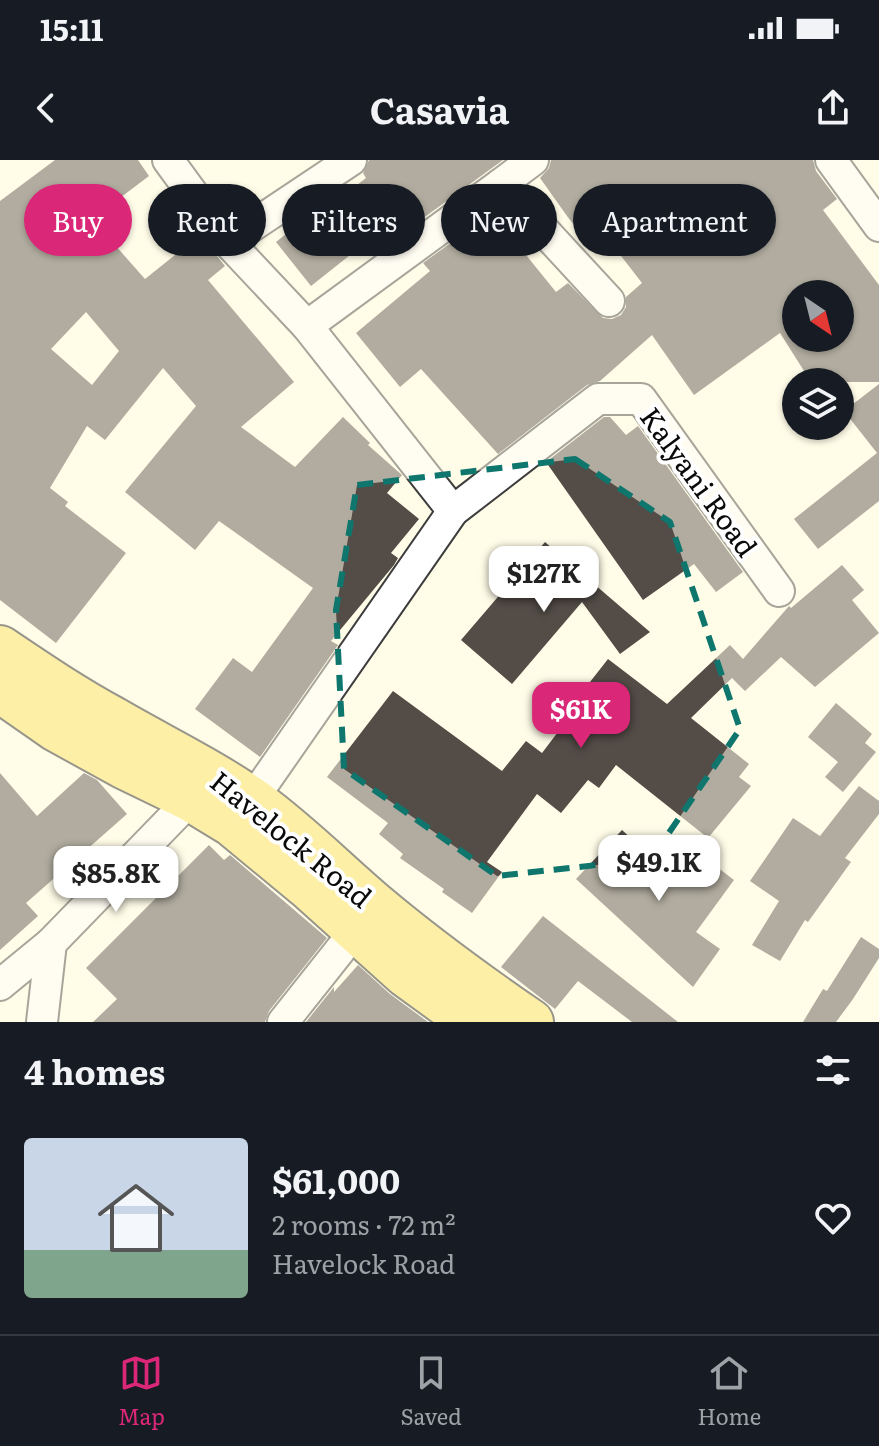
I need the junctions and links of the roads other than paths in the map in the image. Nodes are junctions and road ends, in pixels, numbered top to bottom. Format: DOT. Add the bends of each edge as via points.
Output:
graph roads {
  1 [pos="168,160"];
  2 [pos="351,160"];
  3 [pos="533,160"];
  4 [pos="831,160"];
  5 [pos="186,184"];
  6 [pos="501,184"];
  7 [pos="266,217"];
  8 [pos="879,226"];
  9 [pos="441,228"];
  10 [pos="557,245"];
  11 [pos="241,256"];
  12 [pos="609,301"];
  13 [pos="307,326"];
  14 [pos="453,511"];
  15 [pos="779,591"];
  16 [pos="0,648"];
  17 [pos="0,690"];
  18 [pos="191,799"];
  19 [pos="252,800"];
  20 [pos="356,930"];
  21 [pos="51,943"];
  22 [pos="0,985"];
  23 [pos="42,1022"];
  24 [pos="283,1022"];
  25 [pos="471,1022"];
  26 [pos="531,1022"];
  1 -- 5 [label="street"];
  2 -- 7 [label="street"];
  3 -- 6 [label="street"];
  4 -- 8 [label="street"];
  9 -- 13 [label="street"];
  10 -- 12 [label="street"];
  11 -- 13 [label="street"];
  13 -- 14 [label="street"];
  14 -- 15 [label="street, Kalyani Road" via="598,399 641,399"];
  14 -- 19 [label="street"];
  16 -- 19 [label="main road, Havelock Road"];
  17 -- 18 [label="main road, Havelock Road" via="56,729"];
  18 -- 20 [label="main road, Havelock Road" via="232,824"];
  18 -- 21 [label="street"];
  19 -- 26 [label="main road, Havelock Road" via="451,967"];
  20 -- 24 [label="street"];
  20 -- 25 [label="main road, Havelock Road"];
  21 -- 22 [label="street"];
  21 -- 23 [label="street"];
}
